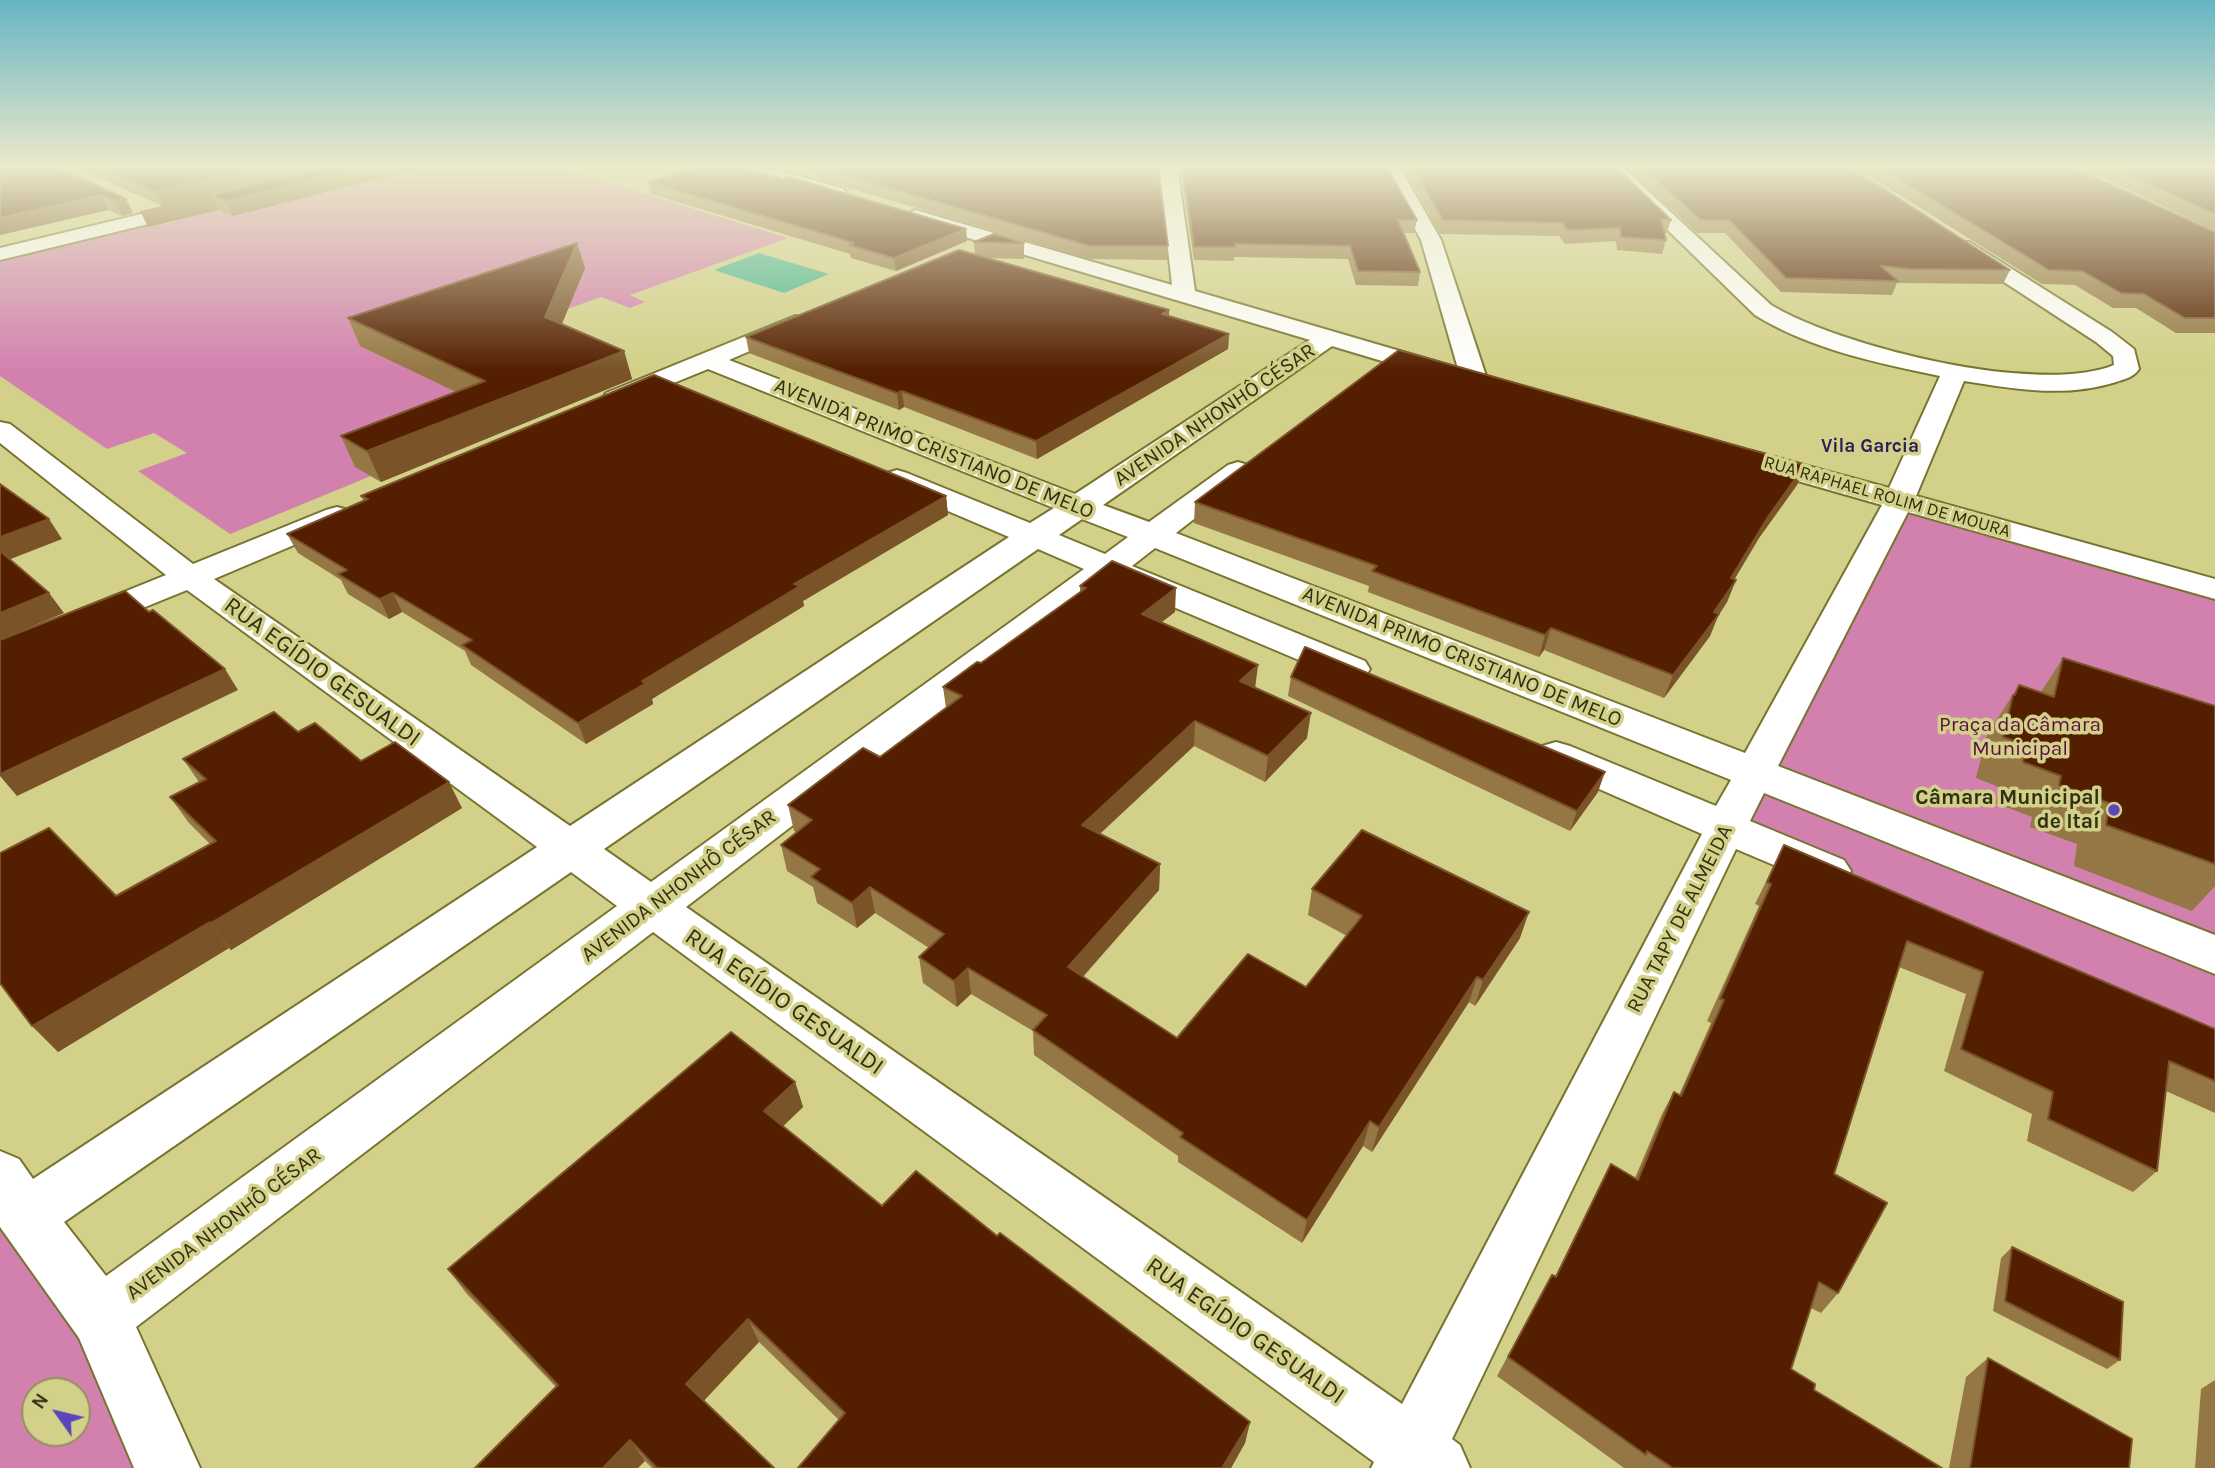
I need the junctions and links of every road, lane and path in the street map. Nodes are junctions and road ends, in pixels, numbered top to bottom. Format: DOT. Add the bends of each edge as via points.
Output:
graph roads {
  1 [pos="33,235"];
  2 [pos="63,235"];
  3 [pos="976,235"];
  4 [pos="1177,235"];
  5 [pos="1429,235"];
  6 [pos="1684,235"];
  7 [pos="1943,235"];
  8 [pos="994,240"];
  9 [pos="0,242"];
  10 [pos="0,254"];
  11 [pos="957,256"];
  12 [pos="1185,297"];
  13 [pos="820,313"];
  14 [pos="1327,339"];
  15 [pos="1391,357"];
  16 [pos="708,360"];
  17 [pos="1955,371"];
  18 [pos="1474,379"];
  19 [pos="659,380"];
  20 [pos="1500,387"];
  21 [pos="1348,389"];
  22 [pos="697,396"];
  23 [pos="596,407"];
  24 [pos="0,430"];
  25 [pos="1272,446"];
  26 [pos="1726,451"];
  27 [pos="860,463"];
  28 [pos="1899,500"];
  29 [pos="1079,507"];
  30 [pos="356,508"];
  31 [pos="1152,534"];
  32 [pos="1035,536"];
  33 [pos="1110,566"];
  34 [pos="190,578"];
  35 [pos="2215,589"];
  36 [pos="0,655"];
  37 [pos="1379,680"];
  38 [pos="1521,740"];
  39 [pos="1755,772"];
  40 [pos="1726,827"];
  41 [pos="570,850"];
  42 [pos="1864,886"];
  43 [pos="650,907"];
  44 [pos="2215,955"];
  45 [pos="13,1197"];
  46 [pos="100,1317"];
  47 [pos="1418,1462"];
  48 [pos="167,1468"];
  1 -- 9 [label="street"];
  2 -- 10 [label="street"];
  3 -- 8 [label="street"];
  4 -- 12 [label="street"];
  5 -- 18 [label="street"];
  6 -- 17 [label="street" via="1772,318 1808,335"];
  7 -- 17 [label="street" via="2104,337 2125,354 2127,369 2066,384"];
  8 -- 11 [label="street"];
  8 -- 12 [label="street"];
  12 -- 14 [label="street"];
  13 -- 16 [label="street"];
  14 -- 15 [label="street"];
  14 -- 29 [label="street, AVENIDA NHONHÔ CÉSAR"];
  15 -- 18 [label="street"];
  15 -- 21 [label="street"];
  16 -- 19 [label="street"];
  16 -- 29 [label="street, AVENIDA PRIMO CRISTIANO DE MELO"];
  17 -- 28 [label="street, RUA TAPY DE ALMEIDA"];
  18 -- 20 [label="street"];
  19 -- 22 [label="street"];
  19 -- 23 [label="street"];
  24 -- 34 [label="street, RUA EGÍDIO GESUALDI"];
  25 -- 31 [label="street, AVENIDA NHONHÔ CÉSAR"];
  26 -- 28 [label="street, RUA RAPHAEL ROLIM DE MOURA"];
  27 -- 32 [label="street, AVENIDA PRIMO CRISTIANO DE MELO"];
  28 -- 35 [label="street, RUA RAPHAEL ROLIM DE MOURA"];
  28 -- 39 [label="street, RUA TAPY DE ALMEIDA"];
  29 -- 31 [label="street, AVENIDA PRIMO CRISTIANO DE MELO"];
  29 -- 32 [label="street, AVENIDA NHONHÔ CÉSAR"];
  30 -- 34 [label="street"];
  31 -- 33 [label="street, AVENIDA NHONHÔ CÉSAR"];
  31 -- 39 [label="street, AVENIDA PRIMO CRISTIANO DE MELO"];
  32 -- 33 [label="street, AVENIDA PRIMO CRISTIANO DE MELO"];
  32 -- 41 [label="street, AVENIDA NHONHÔ CÉSAR"];
  33 -- 37 [label="street, AVENIDA PRIMO CRISTIANO DE MELO"];
  33 -- 43 [label="street, AVENIDA NHONHÔ CÉSAR"];
  34 -- 36 [label="street"];
  34 -- 41 [label="street, RUA EGÍDIO GESUALDI"];
  38 -- 40 [label="street"];
  39 -- 40 [label="street, RUA TAPY DE ALMEIDA"];
  39 -- 44 [label="street, AVENIDA PRIMO CRISTIANO DE MELO"];
  40 -- 42 [label="street"];
  40 -- 47 [label="street, RUA TAPY DE ALMEIDA"];
  41 -- 43 [label="street, RUA EGÍDIO GESUALDI"];
  41 -- 45 [label="street, AVENIDA NHONHÔ CÉSAR"];
  43 -- 46 [label="street, AVENIDA NHONHÔ CÉSAR"];
  43 -- 47 [label="street, RUA EGÍDIO GESUALDI"];
  45 -- 46 [label="street"];
  46 -- 48 [label="street"];
}
